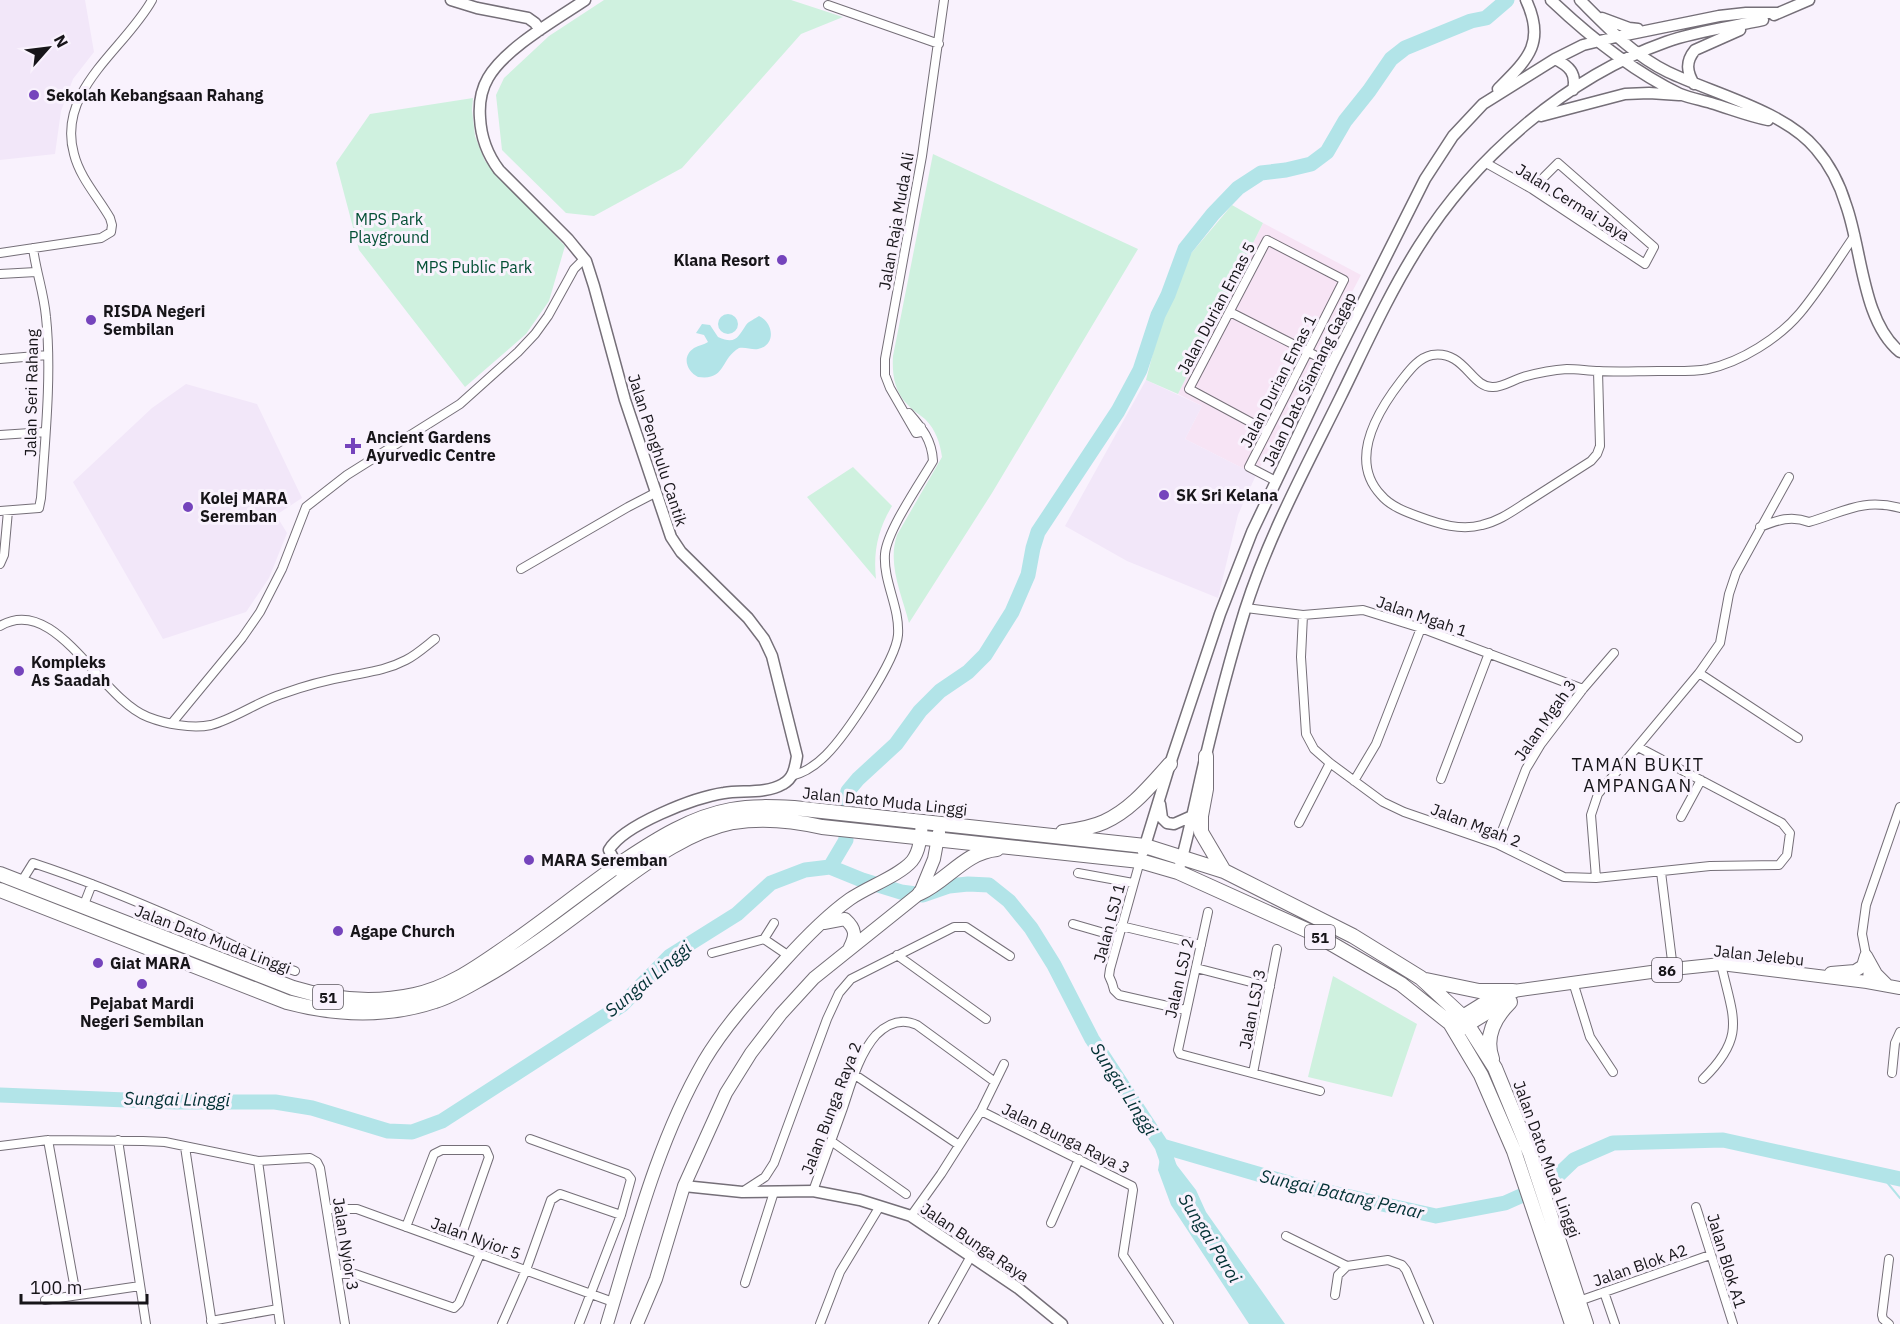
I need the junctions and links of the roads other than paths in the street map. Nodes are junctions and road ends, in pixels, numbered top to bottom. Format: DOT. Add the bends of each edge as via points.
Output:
graph roads {
  1 [pos="152,0"];
  2 [pos="451,0"];
  3 [pos="585,0"];
  4 [pos="944,0"];
  5 [pos="1526,0"];
  6 [pos="1551,0"];
  7 [pos="1580,0"];
  8 [pos="1809,0"];
  9 [pos="828,5"];
  10 [pos="1778,13"];
  11 [pos="1593,14"];
  12 [pos="1763,20"];
  13 [pos="1649,29"];
  14 [pos="540,30"];
  15 [pos="1616,37"];
  16 [pos="1597,41"];
  17 [pos="939,44"];
  18 [pos="1632,57"];
  19 [pos="1556,59"];
  20 [pos="1694,84"];
  21 [pos="1573,90"];
  22 [pos="1682,95"];
  23 [pos="1483,104"];
  24 [pos="1534,118"];
  25 [pos="1780,122"];
  26 [pos="1486,163"];
  27 [pos="1532,189"];
  28 [pos="1855,235"];
  29 [pos="33,249"];
  30 [pos="0,253"];
  31 [pos="584,259"];
  32 [pos="36,272"];
  33 [pos="0,274"];
  34 [pos="1344,280"];
  35 [pos="1230,312"];
  36 [pos="1308,352"];
  37 [pos="1900,352"];
  38 [pos="48,355"];
  39 [pos="0,359"];
  40 [pos="1332,364"];
  41 [pos="1598,371"];
  42 [pos="1267,431"];
  43 [pos="45,432"];
  44 [pos="0,435"];
  45 [pos="1789,477"];
  46 [pos="1276,481"];
  47 [pos="655,493"];
  48 [pos="1900,508"];
  49 [pos="4,511"];
  50 [pos="1760,527"];
  51 [pos="0,564"];
  52 [pos="521,569"];
  53 [pos="1246,608"];
  54 [pos="1303,615"];
  55 [pos="0,626"];
  56 [pos="1421,628"];
  57 [pos="435,639"];
  58 [pos="1489,653"];
  59 [pos="1614,653"];
  60 [pos="1699,673"];
  61 [pos="1583,689"];
  62 [pos="172,723"];
  63 [pos="1798,738"];
  64 [pos="1638,747"];
  65 [pos="1206,756"];
  66 [pos="1330,763"];
  67 [pos="1170,764"];
  68 [pos="791,776"];
  69 [pos="1441,779"];
  70 [pos="1701,780"];
  71 [pos="1354,781"];
  72 [pos="1159,799"];
  73 [pos="1900,807"];
  74 [pos="1192,816"];
  75 [pos="1681,818"];
  76 [pos="922,822"];
  77 [pos="1299,823"];
  78 [pos="940,824"];
  79 [pos="1052,835"];
  80 [pos="921,837"];
  81 [pos="938,839"];
  82 [pos="1497,844"];
  83 [pos="1145,846"];
  84 [pos="1014,848"];
  85 [pos="1182,857"];
  86 [pos="1140,861"];
  87 [pos="616,866"];
  88 [pos="1224,871"];
  89 [pos="1178,872"];
  90 [pos="1660,872"];
  91 [pos="1078,873"];
  92 [pos="0,874"];
  93 [pos="1596,878"];
  94 [pos="624,879"];
  95 [pos="21,882"];
  96 [pos="92,884"];
  97 [pos="1133,884"];
  98 [pos="0,890"];
  99 [pos="920,893"];
  100 [pos="14,896"];
  101 [pos="83,906"];
  102 [pos="1208,912"];
  103 [pos="774,922"];
  104 [pos="822,923"];
  105 [pos="1073,924"];
  106 [pos="1121,926"];
  107 [pos="1118,937"];
  108 [pos="764,939"];
  109 [pos="1201,945"];
  110 [pos="850,948"];
  111 [pos="1277,949"];
  112 [pos="712,953"];
  113 [pos="897,955"];
  114 [pos="789,956"];
  115 [pos="1010,956"];
  116 [pos="1866,956"];
  117 [pos="1721,964"];
  118 [pos="1196,968"];
  119 [pos="1673,969"];
  120 [pos="295,971"];
  121 [pos="1800,975"];
  122 [pos="1421,978"];
  123 [pos="1573,982"];
  124 [pos="1867,982"];
  125 [pos="1270,987"];
  126 [pos="1895,988"];
  127 [pos="1512,997"];
  128 [pos="1185,1010"];
  129 [pos="986,1019"];
  130 [pos="1465,1020"];
  131 [pos="1453,1028"];
  132 [pos="1900,1032"];
  133 [pos="1004,1064"];
  134 [pos="1495,1068"];
  135 [pos="1613,1072"];
  136 [pos="1253,1073"];
  137 [pos="1892,1073"];
  138 [pos="855,1075"];
  139 [pos="1703,1079"];
  140 [pos="995,1082"];
  141 [pos="1320,1091"];
  142 [pos="981,1112"];
  143 [pos="530,1139"];
  144 [pos="48,1140"];
  145 [pos="118,1140"];
  146 [pos="831,1141"];
  147 [pos="959,1144"];
  148 [pos="0,1146"];
  149 [pos="185,1147"];
  150 [pos="1079,1159"];
  151 [pos="258,1161"];
  152 [pos="684,1186"];
  153 [pos="813,1191"];
  154 [pos="742,1192"];
  155 [pos="774,1192"];
  156 [pos="906,1194"];
  157 [pos="880,1206"];
  158 [pos="1696,1207"];
  159 [pos="327,1209"];
  160 [pos="621,1215"];
  161 [pos="911,1216"];
  162 [pos="1545,1220"];
  163 [pos="1051,1223"];
  164 [pos="406,1227"];
  165 [pos="1286,1236"];
  166 [pos="458,1245"];
  167 [pos="480,1254"];
  168 [pos="1710,1255"];
  169 [pos="971,1256"];
  170 [pos="1889,1260"];
  171 [pos="1347,1266"];
  172 [pos="526,1270"];
  173 [pos="337,1274"];
  174 [pos="745,1283"];
  175 [pos="140,1286"];
  176 [pos="1604,1292"];
  177 [pos="592,1294"];
  178 [pos="76,1295"];
  179 [pos="1335,1295"];
  180 [pos="45,1300"];
  181 [pos="1579,1301"];
  182 [pos="613,1302"];
  183 [pos="278,1309"];
  184 [pos="211,1322"];
  185 [pos="146,1324"];
  186 [pos="280,1324"];
  187 [pos="345,1324"];
  188 [pos="502,1324"];
  189 [pos="579,1324"];
  190 [pos="607,1324"];
  191 [pos="637,1324"];
  192 [pos="820,1324"];
  193 [pos="933,1324"];
  194 [pos="1062,1324"];
  195 [pos="1169,1324"];
  196 [pos="1429,1324"];
  197 [pos="1572,1324"];
  198 [pos="1586,1324"];
  199 [pos="1615,1324"];
  200 [pos="1732,1324"];
  201 [pos="1889,1324"];
  1 -- 29 [label="street" via="137,24 93,74 75,112 73,153 110,218 111,232 101,238"];
  2 -- 14 [label="main road" via="528,18"];
  3 -- 14 [label="main road, Jalan Penghulu Cantik"];
  4 -- 17 [label="street, Jalan Raja Muda Ali"];
  5 -- 23 [label="main road" via="1535,26 1530,54"];
  6 -- 16 [label="main road"];
  7 -- 11 [label="main road"];
  8 -- 10 [label="main road"];
  9 -- 17 [label="street"];
  10 -- 12 [label="main road"];
  10 -- 13 [label="main road, Jalan Dato Siamang Gagap" via="1719,16"];
  11 -- 13 [label="main road" via="1629,28"];
  11 -- 15 [label="main road"];
  12 -- 18 [label="main road" via="1683,37"];
  12 -- 20 [label="main road" via="1695,50 1687,64"];
  13 -- 15 [label="main road, Jalan Dato Siamang Gagap"];
  14 -- 31 [label="main road, Jalan Penghulu Cantik" via="488,78 479,104 482,136 499,170"];
  15 -- 16 [label="main road, Jalan Dato Siamang Gagap"];
  15 -- 18 [label="main road"];
  16 -- 18 [label="main road"];
  16 -- 19 [label="main road, Jalan Dato Siamang Gagap"];
  17 -- 68 [label="street, Jalan Raja Muda Ali" via="885,358 885,375 916,433 921,432 921,427 927,435 933,461 892,532 885,553 898,636 894,653 840,739 816,764"];
  18 -- 20 [label="main road"];
  18 -- 21 [label="main road"];
  18 -- 22 [label="main road"];
  19 -- 21 [label="main road" via="1569,67 1575,81"];
  19 -- 23 [label="main road, Jalan Dato Siamang Gagap"];
  20 -- 25 [label="main road"];
  21 -- 24 [label="main road"];
  22 -- 24 [label="main road" via="1625,94"];
  22 -- 25 [label="main road"];
  23 -- 40 [label="main road, Jalan Dato Siamang Gagap" via="1454,136 1425,179"];
  24 -- 26 [label="main road"];
  25 -- 28 [label="main road" via="1801,134 1826,162 1847,205"];
  26 -- 27 [label="street, Jalan Cermai Jaya"];
  26 -- 53 [label="main road" via="1438,219 1391,296 1292,497"];
  27 -- 27 [label="street, Jalan Cermai Jaya" via="1558,163 1654,247 1645,264"];
  28 -- 37 [label="main road" via="1871,305 1891,345"];
  28 -- 41 [label="street" via="1800,314 1780,332 1734,360 1708,369 1684,371"];
  29 -- 30 [label="street"];
  29 -- 32 [label="street, Jalan Seri Rahang"];
  31 -- 47 [label="main road, Jalan Penghulu Cantik"];
  31 -- 62 [label="street" via="535,334 460,404 347,475 306,507 260,612"];
  32 -- 33 [label="street"];
  32 -- 38 [label="street, Jalan Seri Rahang" via="44,298"];
  34 -- 35 [label="street, Jalan Durian Emas 5" via="1267,240"];
  34 -- 36 [label="street, Jalan Durian Emas 1"];
  35 -- 36 [label="street"];
  35 -- 42 [label="street, Jalan Durian Emas 5" via="1189,389"];
  36 -- 40 [label="street"];
  36 -- 42 [label="street, Jalan Durian Emas 1"];
  38 -- 39 [label="street"];
  38 -- 43 [label="street, Jalan Seri Rahang"];
  40 -- 46 [label="main road, Jalan Dato Siamang Gagap"];
  41 -- 41 [label="street" via="1597,454 1499,520 1480,526 1436,523 1386,501 1375,489 1368,473 1368,437 1391,394 1421,359 1446,356 1458,361 1483,386 1493,387 1545,371"];
  42 -- 46 [label="street, Jalan Durian Emas 1" via="1249,467"];
  43 -- 44 [label="street"];
  43 -- 49 [label="street, Jalan Seri Rahang" via="39,508"];
  45 -- 50 [label="street"];
  46 -- 67 [label="main road, Jalan Dato Siamang Gagap" via="1237,571"];
  47 -- 52 [label="street"];
  47 -- 68 [label="main road, Jalan Penghulu Cantik" via="671,537 681,552 764,639 795,742 797,756"];
  48 -- 50 [label="street" via="1866,504 1809,522 1789,518"];
  49 -- 51 [label="street" via="4,555"];
  50 -- 60 [label="street" via="1736,573 1720,643"];
  53 -- 54 [label="street, Jalan Mgah 1"];
  53 -- 65 [label="main road"];
  54 -- 56 [label="street, Jalan Mgah 1" via="1363,610"];
  54 -- 66 [label="street, Jalan Mgah 2" via="1301,657 1306,734 1314,749"];
  55 -- 62 [label="street" via="10,620 40,622 57,633 123,703 148,717"];
  56 -- 58 [label="street, Jalan Mgah 1"];
  56 -- 71 [label="street" via="1374,749"];
  57 -- 62 [label="street" via="408,659 382,670 279,695 211,725"];
  58 -- 61 [label="street, Jalan Mgah 1"];
  58 -- 69 [label="street"];
  59 -- 61 [label="street, Jalan Mgah 3"];
  60 -- 63 [label="street"];
  60 -- 64 [label="street"];
  61 -- 82 [label="street, Jalan Mgah 3" via="1526,769"];
  64 -- 70 [label="street"];
  64 -- 93 [label="street" via="1598,794 1591,815"];
  65 -- 74 [label="main road"];
  65 -- 88 [label="highway" via="1201,832"];
  66 -- 71 [label="street, Jalan Mgah 2"];
  66 -- 77 [label="street"];
  67 -- 72 [label="main road, Jalan Dato Siamang Gagap"];
  67 -- 79 [label="highway" via="1124,810 1104,822"];
  68 -- 87 [label="main road" via="782,785 709,795 676,807 615,840 609,850"];
  70 -- 75 [label="street"];
  70 -- 90 [label="street, Jalan Mgah 2" via="1782,823 1790,833 1787,855 1779,865 1710,866"];
  71 -- 82 [label="street, Jalan Mgah 2" via="1404,812"];
  72 -- 74 [label="main road" via="1162,818 1167,823"];
  72 -- 83 [label="main road, Jalan Dato Siamang Gagap"];
  73 -- 116 [label="street" via="1866,905 1862,934"];
  74 -- 85 [label="main road"];
  76 -- 78 [label="highway, Jalan Dato Muda Linggi / 51"];
  76 -- 80 [label="main road"];
  76 -- 87 [label="highway, Jalan Dato Muda Linggi / 51" via="772,807 729,810 686,825"];
  78 -- 79 [label="highway, Jalan Dato Muda Linggi / 51"];
  78 -- 81 [label="main road"];
  79 -- 83 [label="highway, Jalan Dato Muda Linggi / 51"];
  80 -- 81 [label="highway, Jalan Dato Muda Linggi / 51"];
  80 -- 94 [label="highway, Jalan Dato Muda Linggi / 51" via="822,827 792,820 730,823 672,847"];
  80 -- 104 [label="main road" via="914,859 905,868 849,900"];
  81 -- 84 [label="highway, Jalan Dato Muda Linggi / 51"];
  81 -- 99 [label="main road"];
  82 -- 93 [label="street, Jalan Mgah 2" via="1564,877"];
  83 -- 85 [label="highway, Jalan Dato Muda Linggi / 51"];
  83 -- 86 [label="main road, Jalan Dato Siamang Gagap"];
  84 -- 86 [label="highway, Jalan Dato Muda Linggi / 51"];
  84 -- 99 [label="highway" via="989,850 965,860"];
  85 -- 88 [label="highway, Jalan Dato Muda Linggi / 51"];
  85 -- 89 [label="main road"];
  86 -- 89 [label="highway, Jalan Dato Muda Linggi / 51"];
  86 -- 97 [label="street, Jalan LSJ 1"];
  87 -- 94 [label="main road"];
  87 -- 101 [label="highway, Jalan Dato Muda Linggi / 51" via="513,943 457,979 414,995 389,998 339,999 316,995"];
  88 -- 122 [label="highway, Jalan Dato Muda Linggi / 51" via="1353,936"];
  89 -- 131 [label="highway, Jalan Dato Muda Linggi / 51" via="1313,933 1401,984"];
  90 -- 93 [label="street, Jalan Mgah 2"];
  90 -- 119 [label="street"];
  91 -- 97 [label="street"];
  92 -- 95 [label="highway, Jalan Dato Muda Linggi / 51"];
  94 -- 100 [label="highway, Jalan Dato Muda Linggi / 51" via="521,954 462,989 415,1007 365,1012 337,1012 287,1002"];
  95 -- 96 [label="street" via="33,863"];
  95 -- 100 [label="street"];
  95 -- 101 [label="highway, Jalan Dato Muda Linggi / 51"];
  96 -- 101 [label="street"];
  96 -- 120 [label="street"];
  97 -- 106 [label="street, Jalan LSJ 1"];
  98 -- 100 [label="highway, Jalan Dato Muda Linggi / 51"];
  99 -- 110 [label="main road"];
  102 -- 109 [label="street, Jalan LSJ 2"];
  103 -- 108 [label="street"];
  104 -- 110 [label="main road" via="845,919 855,931"];
  104 -- 114 [label="main road"];
  105 -- 107 [label="street"];
  106 -- 107 [label="street, Jalan LSJ 1"];
  106 -- 109 [label="street"];
  107 -- 128 [label="street, Jalan LSJ 1" via="1109,976 1114,990 1119,995"];
  108 -- 112 [label="street"];
  108 -- 114 [label="street"];
  109 -- 118 [label="street, Jalan LSJ 2"];
  110 -- 152 [label="main road" via="814,978 751,1053 726,1094"];
  111 -- 125 [label="street, Jalan LSJ 3"];
  113 -- 115 [label="street" via="954,927 966,927"];
  113 -- 129 [label="street"];
  113 -- 154 [label="street" via="851,979 839,993 774,1163 765,1177"];
  114 -- 182 [label="main road" via="735,1017 705,1059 677,1112"];
  116 -- 121 [label="main road" via="1863,966 1855,971"];
  116 -- 124 [label="street"];
  116 -- 126 [label="main road" via="1883,982"];
  117 -- 119 [label="main road, Jalan Jelebu / 86"];
  117 -- 121 [label="main road, Jalan Jelebu / 86"];
  117 -- 139 [label="street" via="1734,1024 1723,1057"];
  118 -- 125 [label="street"];
  118 -- 128 [label="street, Jalan LSJ 2"];
  119 -- 123 [label="main road, Jalan Jelebu / 86"];
  121 -- 124 [label="main road, Jalan Jelebu / 86"];
  122 -- 127 [label="highway"];
  122 -- 130 [label="highway, Jalan Dato Muda Linggi / 51"];
  123 -- 127 [label="main road, Jalan Jelebu / 86"];
  123 -- 135 [label="street" via="1590,1037"];
  124 -- 126 [label="main road, Jalan Jelebu / 86"];
  125 -- 136 [label="street, Jalan LSJ 3"];
  127 -- 130 [label="main road, Jalan Jelebu / 86" via="1485,1002"];
  127 -- 134 [label="highway" via="1492,1025 1490,1054"];
  128 -- 136 [label="street, Jalan LSJ 2" via="1178,1050 1184,1056"];
  130 -- 131 [label="main road, Jalan Jelebu / 86"];
  130 -- 134 [label="highway, Jalan Dato Muda Linggi / 51"];
  131 -- 162 [label="highway, Jalan Dato Muda Linggi / 51" via="1481,1075"];
  132 -- 137 [label="street"];
  133 -- 140 [label="street"];
  134 -- 162 [label="highway, Jalan Dato Muda Linggi / 51" via="1530,1153"];
  136 -- 141 [label="street"];
  138 -- 140 [label="street, Jalan Bunga Raya 2" via="874,1037 890,1024 907,1021"];
  138 -- 146 [label="street, Jalan Bunga Raya 2"];
  138 -- 147 [label="street"];
  140 -- 142 [label="street"];
  142 -- 147 [label="street"];
  142 -- 150 [label="street, Jalan Bunga Raya 3"];
  143 -- 160 [label="street" via="627,1174 631,1179"];
  144 -- 145 [label="street"];
  144 -- 148 [label="street"];
  144 -- 178 [label="street"];
  145 -- 149 [label="street"];
  145 -- 175 [label="street"];
  146 -- 153 [label="street, Jalan Bunga Raya 2"];
  146 -- 156 [label="street"];
  147 -- 161 [label="street"];
  149 -- 151 [label="street"];
  149 -- 184 [label="street"];
  150 -- 163 [label="street"];
  150 -- 195 [label="street, Jalan Bunga Raya 3" via="1132,1186 1123,1255"];
  151 -- 159 [label="street, Jalan Nyior 3" via="310,1158 317,1162"];
  151 -- 183 [label="street"];
  152 -- 154 [label="main road, Jalan Bunga Raya"];
  152 -- 191 [label="main road" via="656,1279"];
  153 -- 155 [label="main road, Jalan Bunga Raya"];
  153 -- 157 [label="main road, Jalan Bunga Raya"];
  154 -- 155 [label="main road, Jalan Bunga Raya"];
  155 -- 174 [label="street"];
  157 -- 161 [label="main road, Jalan Bunga Raya"];
  157 -- 192 [label="street" via="840,1272"];
  158 -- 168 [label="street, Jalan Blok A1"];
  159 -- 164 [label="street, Jalan Nyior 5" via="357,1209"];
  159 -- 173 [label="street, Jalan Nyior 3"];
  160 -- 172 [label="street" via="560,1194 551,1200"];
  160 -- 177 [label="street"];
  161 -- 169 [label="main road, Jalan Bunga Raya"];
  162 -- 181 [label="highway, Jalan Dato Muda Linggi / 51"];
  162 -- 197 [label="highway, Jalan Dato Muda Linggi / 51"];
  164 -- 166 [label="street, Jalan Nyior 5"];
  164 -- 166 [label="street" via="434,1154 442,1150 483,1149 489,1156"];
  165 -- 171 [label="street"];
  166 -- 167 [label="street, Jalan Nyior 5"];
  167 -- 172 [label="street, Jalan Nyior 5"];
  167 -- 173 [label="street" via="454,1308 356,1274"];
  168 -- 176 [label="street, Jalan Blok A2"];
  168 -- 200 [label="street, Jalan Blok A1"];
  169 -- 193 [label="street"];
  169 -- 194 [label="main road, Jalan Bunga Raya"];
  170 -- 201 [label="street" via="1882,1314"];
  171 -- 179 [label="street" via="1338,1275"];
  171 -- 196 [label="street" via="1388,1260 1402,1265"];
  172 -- 177 [label="street, Jalan Nyior 5"];
  172 -- 188 [label="street"];
  173 -- 187 [label="street, Jalan Nyior 3"];
  175 -- 178 [label="street"];
  175 -- 185 [label="street"];
  176 -- 181 [label="street, Jalan Blok A2"];
  176 -- 199 [label="street"];
  177 -- 182 [label="street, Jalan Nyior 5"];
  177 -- 189 [label="street"];
  178 -- 180 [label="street"];
  181 -- 198 [label="highway, Jalan Dato Muda Linggi / 51"];
  182 -- 190 [label="main road"];
  183 -- 184 [label="street"];
  183 -- 186 [label="street"];
}
